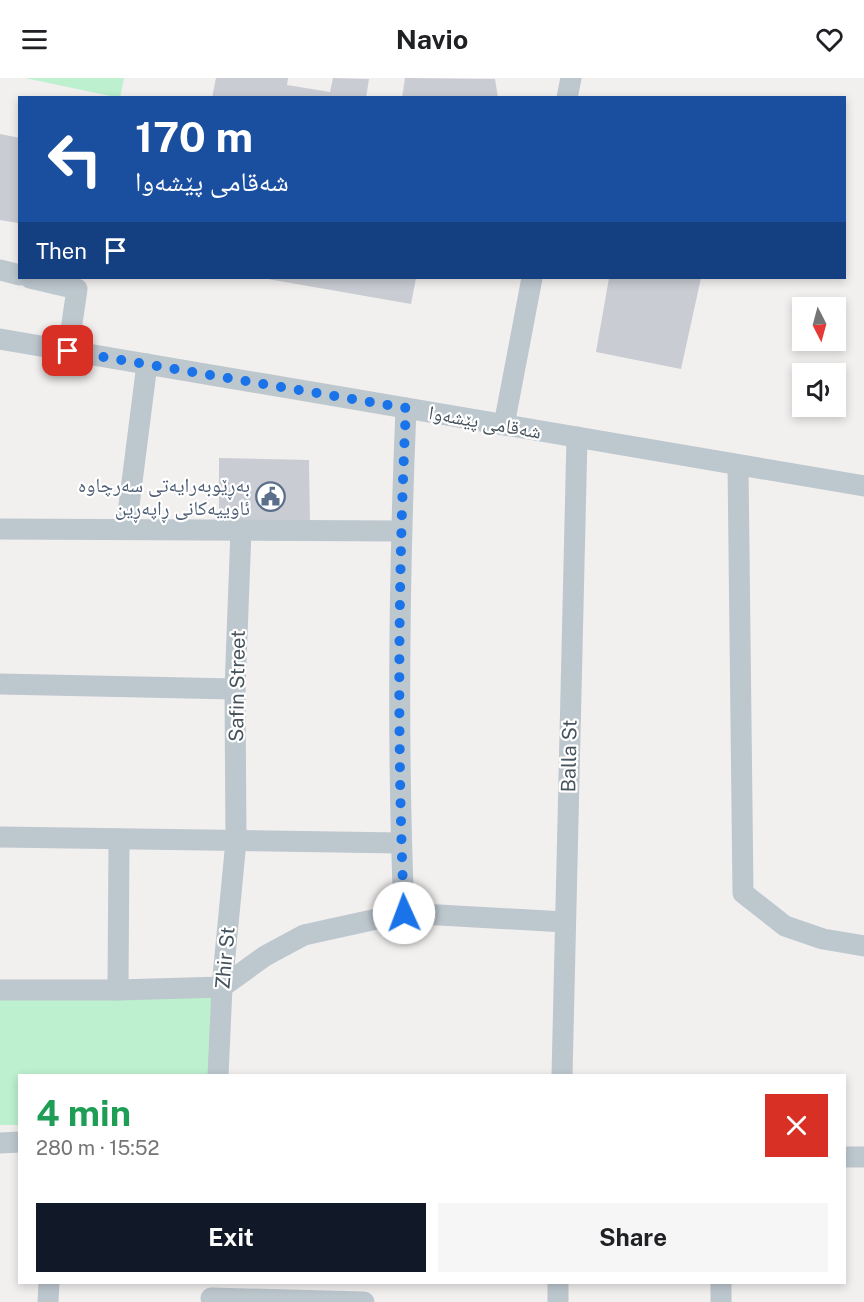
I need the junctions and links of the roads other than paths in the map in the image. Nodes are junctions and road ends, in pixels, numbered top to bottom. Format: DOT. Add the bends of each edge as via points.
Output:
graph roads {
  1 [pos="571,78"];
  2 [pos="567,96"];
  3 [pos="0,270"];
  4 [pos="18,274"];
  5 [pos="34,279"];
  6 [pos="532,279"];
  7 [pos="0,339"];
  8 [pos="68,351"];
  9 [pos="147,364"];
  10 [pos="406,408"];
  11 [pos="504,425"];
  12 [pos="577,437"];
  13 [pos="738,465"];
  14 [pos="864,486"];
  15 [pos="0,529"];
  16 [pos="126,529"];
  17 [pos="241,530"];
  18 [pos="401,531"];
  19 [pos="0,684"];
  20 [pos="235,689"];
  21 [pos="0,837"];
  22 [pos="119,839"];
  23 [pos="236,841"];
  24 [pos="401,843"];
  25 [pos="404,913"];
  26 [pos="565,922"];
  27 [pos="864,946"];
  28 [pos="222,987"];
  29 [pos="0,990"];
  30 [pos="118,990"];
  31 [pos="218,1074"];
  32 [pos="562,1074"];
  33 [pos="18,1142"];
  34 [pos="0,1143"];
  35 [pos="846,1157"];
  36 [pos="864,1157"];
  37 [pos="49,1284"];
  38 [pos="558,1284"];
  39 [pos="721,1284"];
  40 [pos="211,1294"];
  41 [pos="48,1302"];
  42 [pos="364,1302"];
  43 [pos="558,1302"];
  44 [pos="722,1302"];
  1 -- 2 [label="street"];
  3 -- 4 [label="street"];
  5 -- 8 [label="street" via="77,289"];
  6 -- 11 [label="street"];
  7 -- 8 [label="street, شەقامی پێشەوا"];
  8 -- 9 [label="street, شەقامی پێشەوا"];
  9 -- 10 [label="street, شەقامی پێشەوا"];
  9 -- 16 [label="street"];
  10 -- 11 [label="street, شەقامی پێشەوا"];
  10 -- 18 [label="street"];
  11 -- 12 [label="street, شەقامی پێشەوا"];
  12 -- 13 [label="street, شەقامی پێشەوا"];
  12 -- 26 [label="street, Balla St"];
  13 -- 14 [label="street, شەقامی پێشەوا"];
  13 -- 27 [label="street" via="743,893 785,926 823,939"];
  15 -- 16 [label="street"];
  16 -- 17 [label="street"];
  17 -- 18 [label="street"];
  17 -- 20 [label="street, Safin Street"];
  18 -- 24 [label="street"];
  19 -- 20 [label="street"];
  20 -- 23 [label="street, Safin Street"];
  21 -- 22 [label="street"];
  22 -- 23 [label="street"];
  22 -- 30 [label="street"];
  23 -- 24 [label="street"];
  23 -- 28 [label="street, Zhir St"];
  24 -- 25 [label="street"];
  25 -- 26 [label="street"];
  25 -- 28 [label="street" via="304,935 265,956"];
  26 -- 32 [label="street, Balla St"];
  28 -- 30 [label="street"];
  28 -- 31 [label="street, Zhir St"];
  29 -- 30 [label="street"];
  33 -- 34 [label="street"];
  35 -- 36 [label="street"];
  37 -- 41 [label="street"];
  38 -- 43 [label="street"];
  39 -- 44 [label="street"];
  40 -- 42 [label="street"];
}
